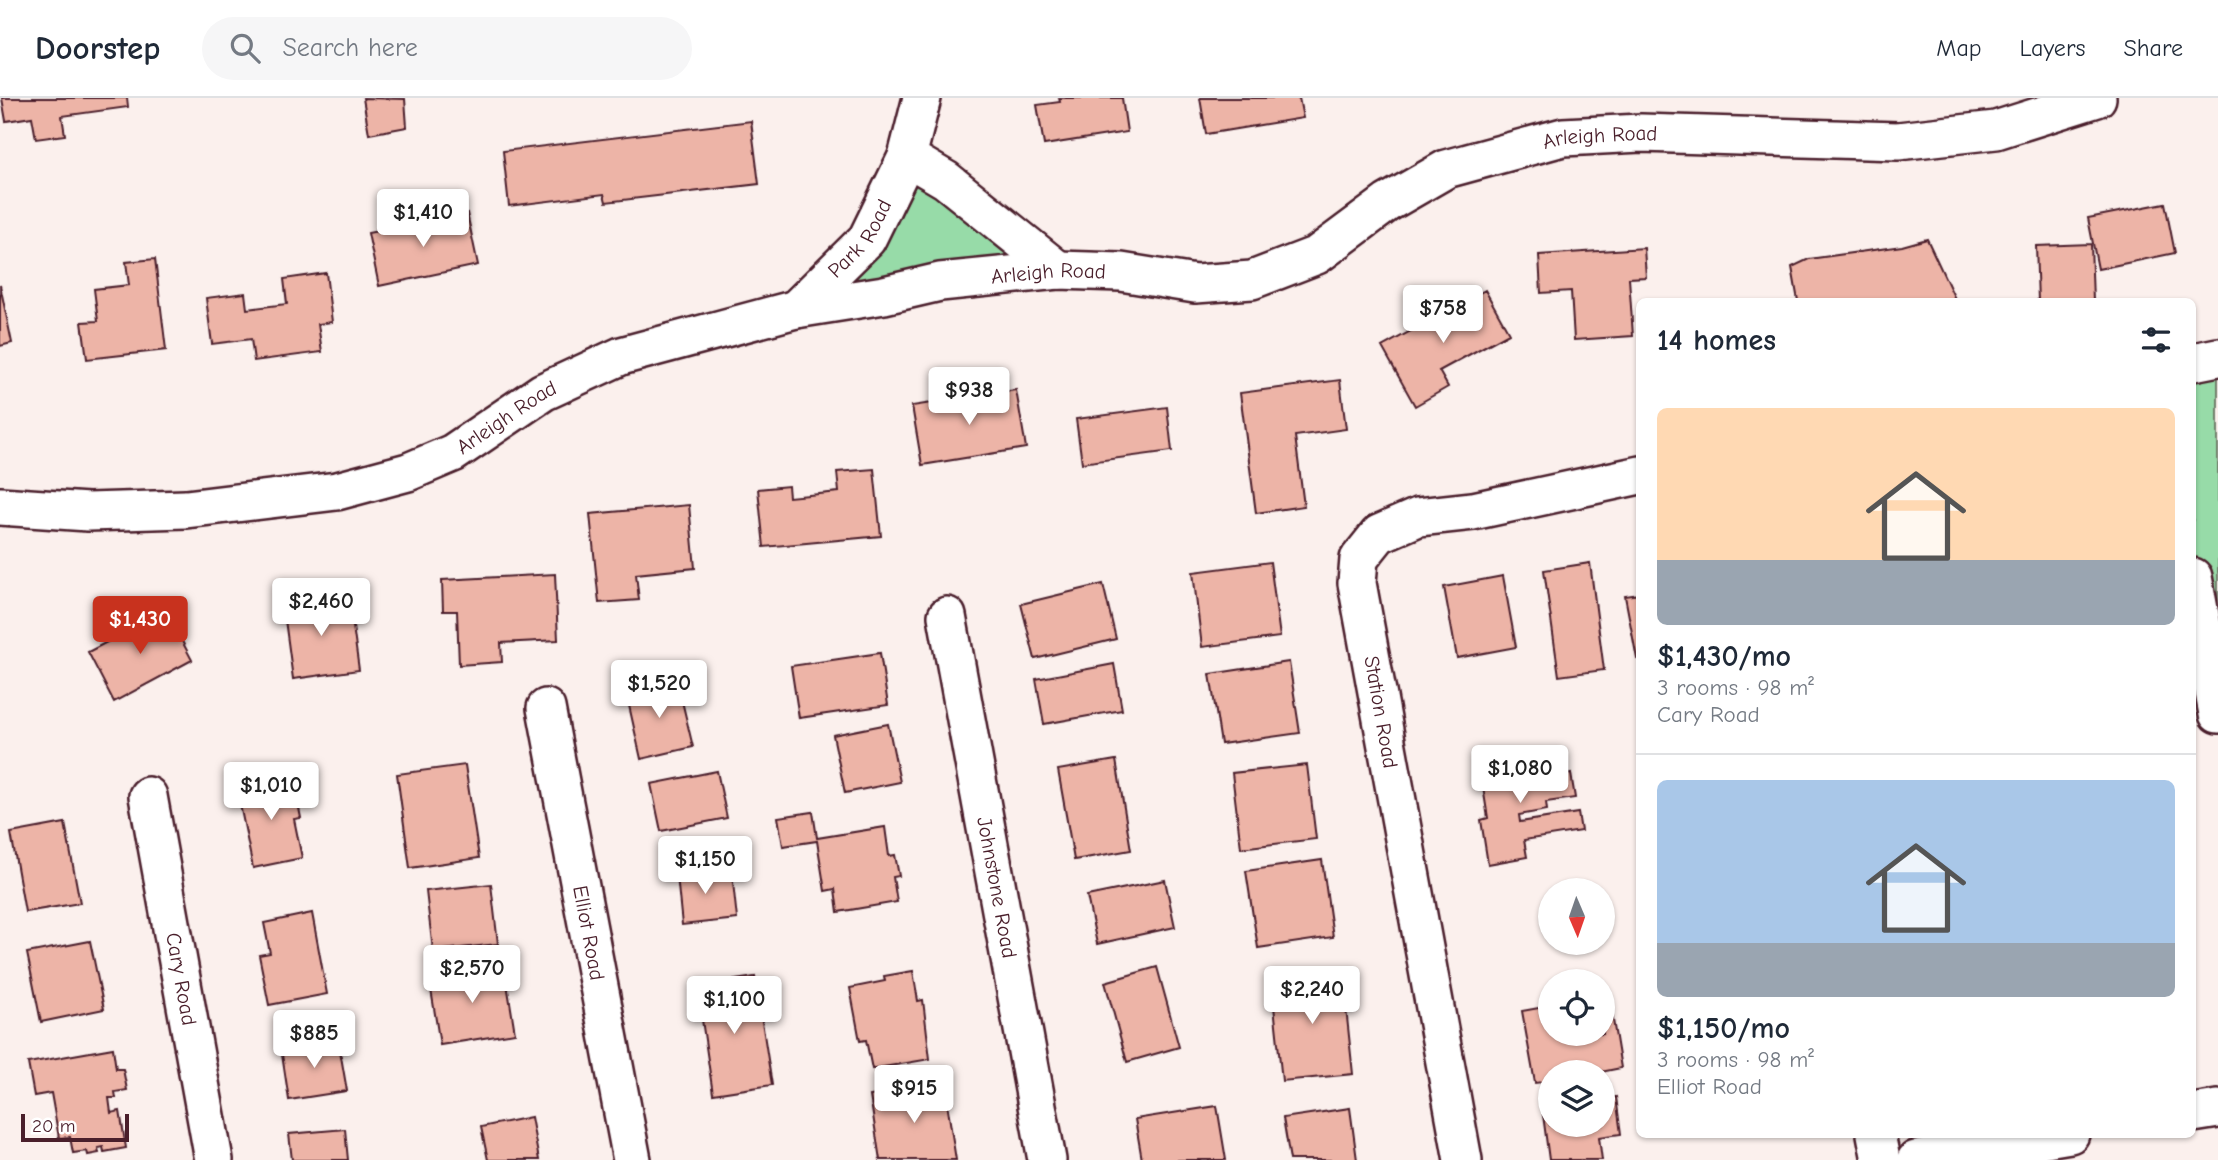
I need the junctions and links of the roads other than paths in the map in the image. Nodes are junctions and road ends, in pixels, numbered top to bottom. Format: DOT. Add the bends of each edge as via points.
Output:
graph roads {
  1 [pos="922,98"];
  2 [pos="2097,98"];
  3 [pos="907,157"];
  4 [pos="1058,270"];
  5 [pos="796,309"];
  6 [pos="2218,357"];
  7 [pos="2196,361"];
  8 [pos="1636,476"];
  9 [pos="0,506"];
  10 [pos="2196,593"];
  11 [pos="947,616"];
  12 [pos="546,708"];
  13 [pos="2218,714"];
  14 [pos="148,796"];
  15 [pos="2218,1109"];
  16 [pos="2196,1113"];
  17 [pos="1877,1138"];
  18 [pos="2046,1138"];
  19 [pos="214,1160"];
  20 [pos="632,1160"];
  21 [pos="1048,1160"];
  22 [pos="1463,1160"];
  23 [pos="1881,1160"];
  24 [pos="1916,1160"];
  1 -- 3 [label="street, Park Road"];
  2 -- 4 [label="street, Arleigh Road" via="1996,130 1898,141 1641,133 1563,137 1446,169 1387,203 1317,255 1252,280 1195,284 1121,272"];
  3 -- 4 [label="street" via="946,180"];
  3 -- 5 [label="street, Park Road" via="867,239"];
  4 -- 5 [label="street, Arleigh Road" via="940,282"];
  5 -- 9 [label="street, Arleigh Road" via="621,356 543,392 453,453 408,472 337,491 186,509 88,512"];
  6 -- 7 [label="street"];
  8 -- 22 [label="street, Station Road" via="1473,511 1418,517 1378,534 1359,559 1357,583"];
  10 -- 13 [label="street"];
  11 -- 21 [label="street, Johnstone Road"];
  12 -- 20 [label="street, Elliot Road"];
  14 -- 19 [label="street, Cary Road"];
  15 -- 16 [label="street"];
  17 -- 23 [label="street"];
  18 -- 24 [label="street"];
}
